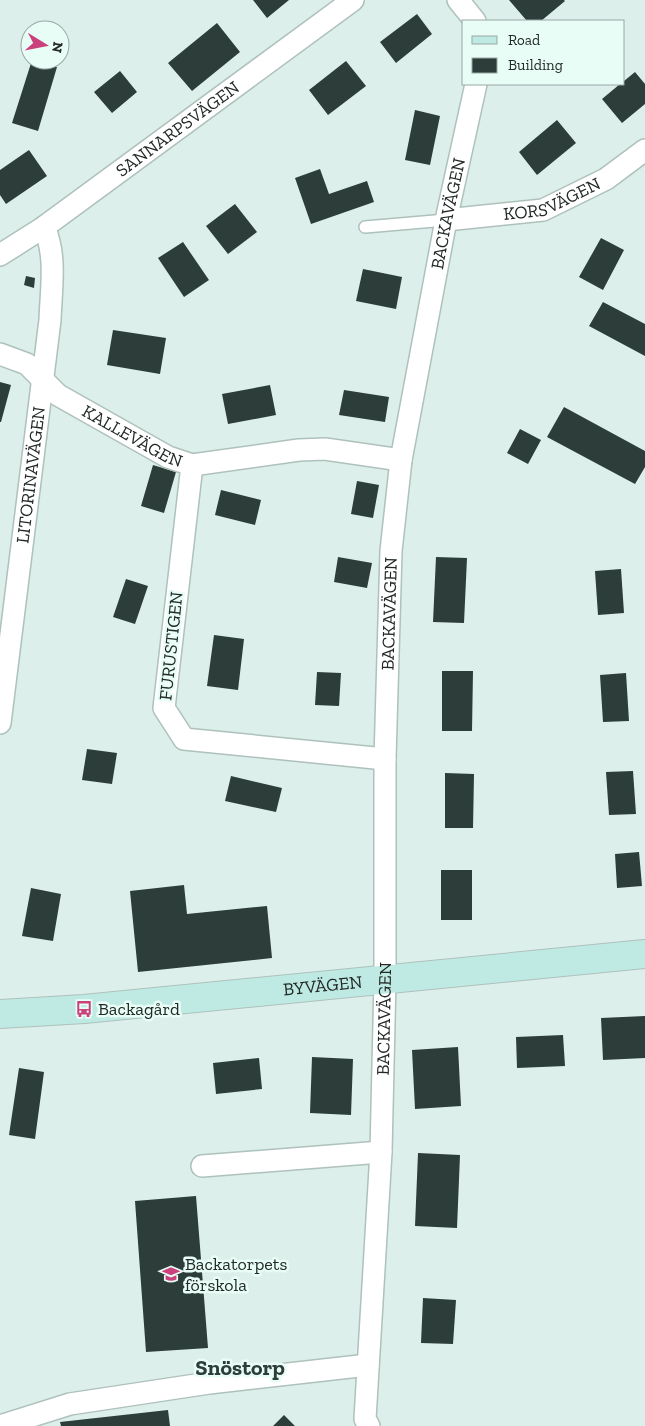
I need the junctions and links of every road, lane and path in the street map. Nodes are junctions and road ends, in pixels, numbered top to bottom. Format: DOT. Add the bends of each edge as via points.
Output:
graph roads {
  1 [pos="353,0"];
  2 [pos="458,0"];
  3 [pos="474,20"];
  4 [pos="476,85"];
  5 [pos="645,150"];
  6 [pos="446,220"];
  7 [pos="44,227"];
  8 [pos="365,227"];
  9 [pos="0,255"];
  10 [pos="0,354"];
  11 [pos="43,380"];
  12 [pos="401,460"];
  13 [pos="192,465"];
  14 [pos="0,723"];
  15 [pos="385,759"];
  16 [pos="645,954"];
  17 [pos="385,979"];
  18 [pos="0,1014"];
  19 [pos="381,1152"];
  20 [pos="202,1166"];
  21 [pos="368,1365"];
  22 [pos="364,1424"];
  23 [pos="0,1426"];
  1 -- 7 [label="street, SANNARPSVÄGEN"];
  2 -- 3 [label="street"];
  4 -- 6 [label="street, BACKAVÄGEN"];
  5 -- 6 [label="street, KORSVÄGEN" via="606,179 543,210"];
  6 -- 8 [label="lane"];
  6 -- 12 [label="street, BACKAVÄGEN"];
  7 -- 9 [label="street, SANNARPSVÄGEN"];
  7 -- 11 [label="street, LITORINAVÄGEN" via="52,259 50,320"];
  10 -- 11 [label="street, KALLEVÄGEN" via="27,364"];
  11 -- 13 [label="street, KALLEVÄGEN" via="58,395 168,457"];
  11 -- 14 [label="street, LITORINAVÄGEN"];
  12 -- 13 [label="street, KALLEVÄGEN" via="316,449"];
  12 -- 15 [label="street, BACKAVÄGEN" via="391,551"];
  13 -- 15 [label="street, FURUSTIGEN" via="164,708 184,739"];
  15 -- 17 [label="street, BACKAVÄGEN"];
  16 -- 17 [label="street, BYVÄGEN"];
  17 -- 18 [label="street, BYVÄGEN" via="84,1009"];
  17 -- 19 [label="street, BACKAVÄGEN"];
  19 -- 20 [label="street"];
  19 -- 21 [label="street, BACKAVÄGEN"];
  21 -- 22 [label="street, BACKAVÄGEN"];
  21 -- 23 [label="street" via="210,1383 70,1404"];
}
